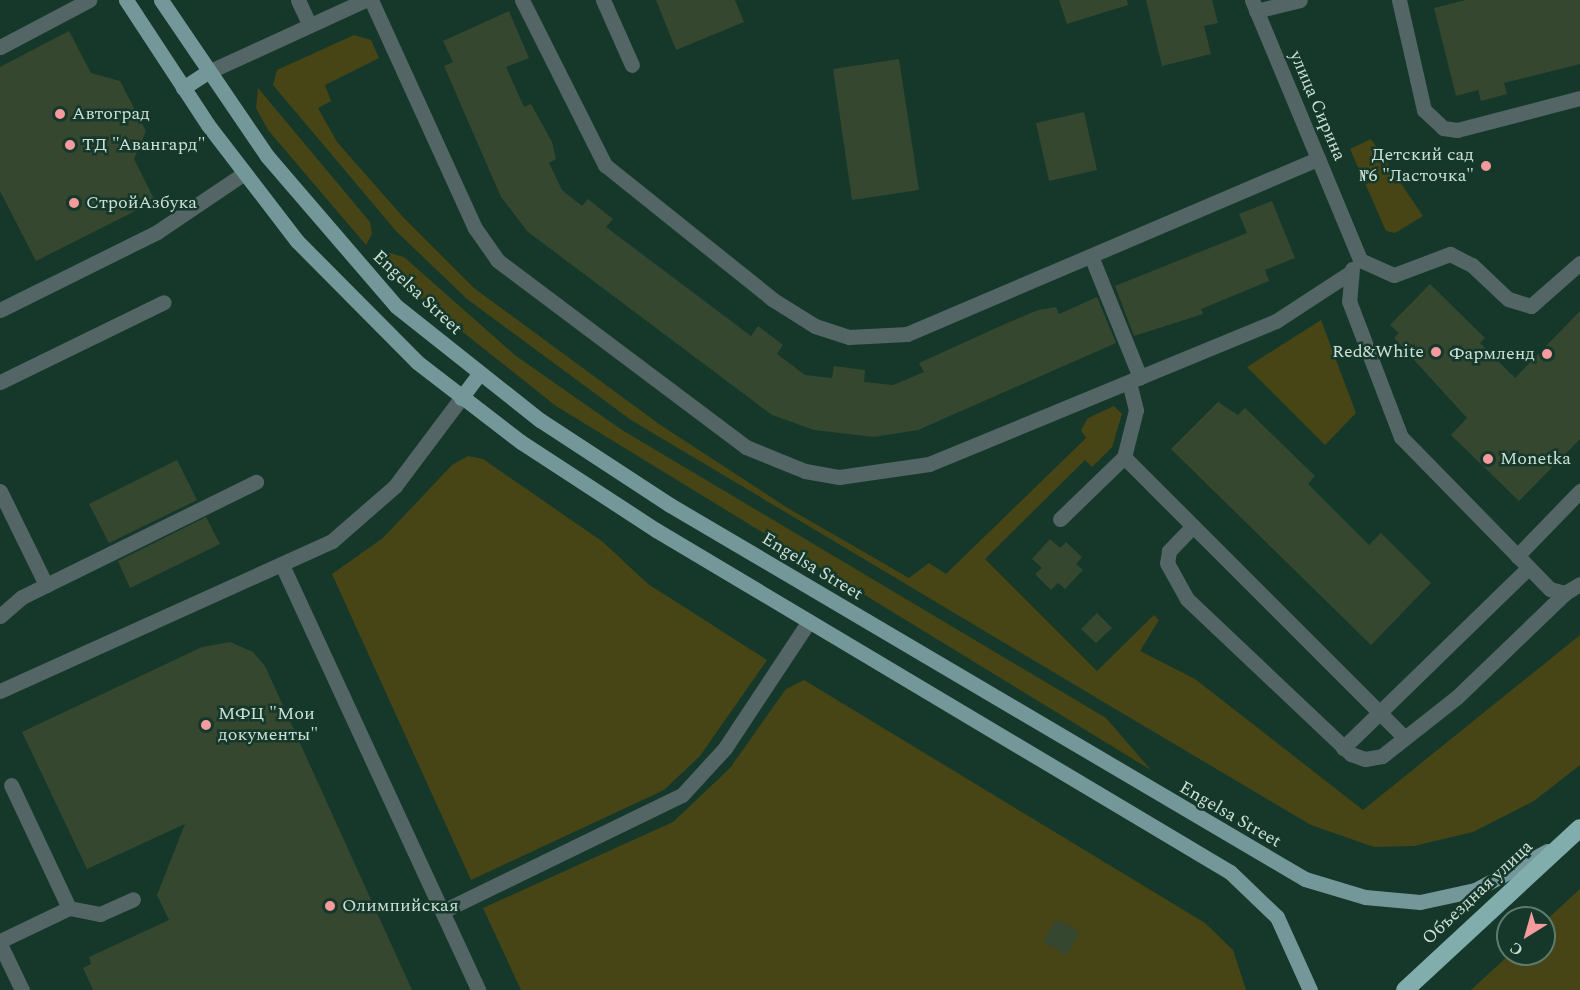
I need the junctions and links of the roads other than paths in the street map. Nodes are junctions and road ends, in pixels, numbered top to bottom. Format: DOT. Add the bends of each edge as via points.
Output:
graph roads {
  1 [pos="89,0"];
  2 [pos="126,0"];
  3 [pos="161,0"];
  4 [pos="298,0"];
  5 [pos="365,0"];
  6 [pos="371,0"];
  7 [pos="522,0"];
  8 [pos="603,0"];
  9 [pos="1300,0"];
  10 [pos="1399,0"];
  11 [pos="1254,5"];
  12 [pos="309,24"];
  13 [pos="0,47"];
  14 [pos="632,66"];
  15 [pos="208,72"];
  16 [pos="183,88"];
  17 [pos="1580,98"];
  18 [pos="1318,159"];
  19 [pos="243,174"];
  20 [pos="1091,256"];
  21 [pos="1360,260"];
  22 [pos="1580,263"];
  23 [pos="1348,274"];
  24 [pos="164,302"];
  25 [pos="3,309"];
  26 [pos="479,375"];
  27 [pos="1134,379"];
  28 [pos="0,382"];
  29 [pos="461,398"];
  30 [pos="1124,457"];
  31 [pos="256,482"];
  32 [pos="0,491"];
  33 [pos="1580,491"];
  34 [pos="1060,519"];
  35 [pos="1193,526"];
  36 [pos="1516,556"];
  37 [pos="282,564"];
  38 [pos="1528,568"];
  39 [pos="1580,584"];
  40 [pos="46,585"];
  41 [pos="1565,593"];
  42 [pos="824,598"];
  43 [pos="0,616"];
  44 [pos="809,621"];
  45 [pos="0,691"];
  46 [pos="1379,711"];
  47 [pos="1405,738"];
  48 [pos="1343,748"];
  49 [pos="11,785"];
  50 [pos="1579,828"];
  51 [pos="133,900"];
  52 [pos="69,908"];
  53 [pos="443,910"];
  54 [pos="0,943"];
  55 [pos="22,990"];
  56 [pos="478,990"];
  57 [pos="1310,990"];
  58 [pos="1405,990"];
  1 -- 13 [label="street"];
  2 -- 16 [label="main road"];
  3 -- 15 [label="main road, Engelsa Street"];
  4 -- 12 [label="street"];
  5 -- 12 [label="street"];
  6 -- 27 [label="street" via="475,228 497,260 746,447 776,462 838,477 895,472 929,464"];
  7 -- 20 [label="street" via="605,165 772,299 815,326 869,339 907,334"];
  8 -- 14 [label="street"];
  9 -- 11 [label="street"];
  10 -- 17 [label="street" via="1424,110 1443,128 1457,130"];
  11 -- 18 [label="street, улица Сирина"];
  12 -- 15 [label="street"];
  15 -- 16 [label="main road"];
  15 -- 26 [label="main road, Engelsa Street" via="267,156 350,256 396,306"];
  16 -- 19 [label="main road"];
  18 -- 20 [label="street"];
  18 -- 21 [label="street, улица Сирина"];
  19 -- 25 [label="street" via="157,232"];
  19 -- 29 [label="main road" via="337,285"];
  20 -- 27 [label="street"];
  21 -- 22 [label="street" via="1394,276 1449,254 1472,265 1508,299 1531,306"];
  21 -- 23 [label="street"];
  23 -- 27 [label="street" via="1276,321"];
  23 -- 36 [label="street" via="1349,301 1401,437"];
  24 -- 28 [label="street"];
  26 -- 29 [label="main road"];
  26 -- 42 [label="main road, Engelsa Street" via="606,464"];
  27 -- 30 [label="street" via="1136,410"];
  29 -- 37 [label="street" via="380,503 332,541"];
  29 -- 44 [label="main road" via="592,490"];
  30 -- 34 [label="street"];
  30 -- 35 [label="street"];
  31 -- 40 [label="street"];
  32 -- 40 [label="street"];
  33 -- 36 [label="street"];
  35 -- 46 [label="street"];
  35 -- 48 [label="street" via="1169,551 1167,562 1187,599"];
  36 -- 38 [label="street"];
  37 -- 45 [label="street"];
  37 -- 53 [label="street"];
  38 -- 41 [label="street" via="1550,589"];
  38 -- 46 [label="street"];
  39 -- 41 [label="street"];
  40 -- 43 [label="street"];
  41 -- 47 [label="street" via="1475,681"];
  42 -- 44 [label="main road"];
  42 -- 50 [label="main road, Engelsa Street" via="1243,847 1334,890 1395,901 1450,898 1521,868"];
  44 -- 53 [label="street" via="725,748 682,795"];
  44 -- 57 [label="main road" via="1230,872 1277,917"];
  46 -- 47 [label="street"];
  46 -- 48 [label="street"];
  47 -- 48 [label="street" via="1382,756 1365,759"];
  49 -- 52 [label="street"];
  50 -- 58 [label="highway, Объездная улица"];
  51 -- 52 [label="street" via="100,914"];
  52 -- 54 [label="street"];
  53 -- 56 [label="street"];
  54 -- 55 [label="street"];
}
